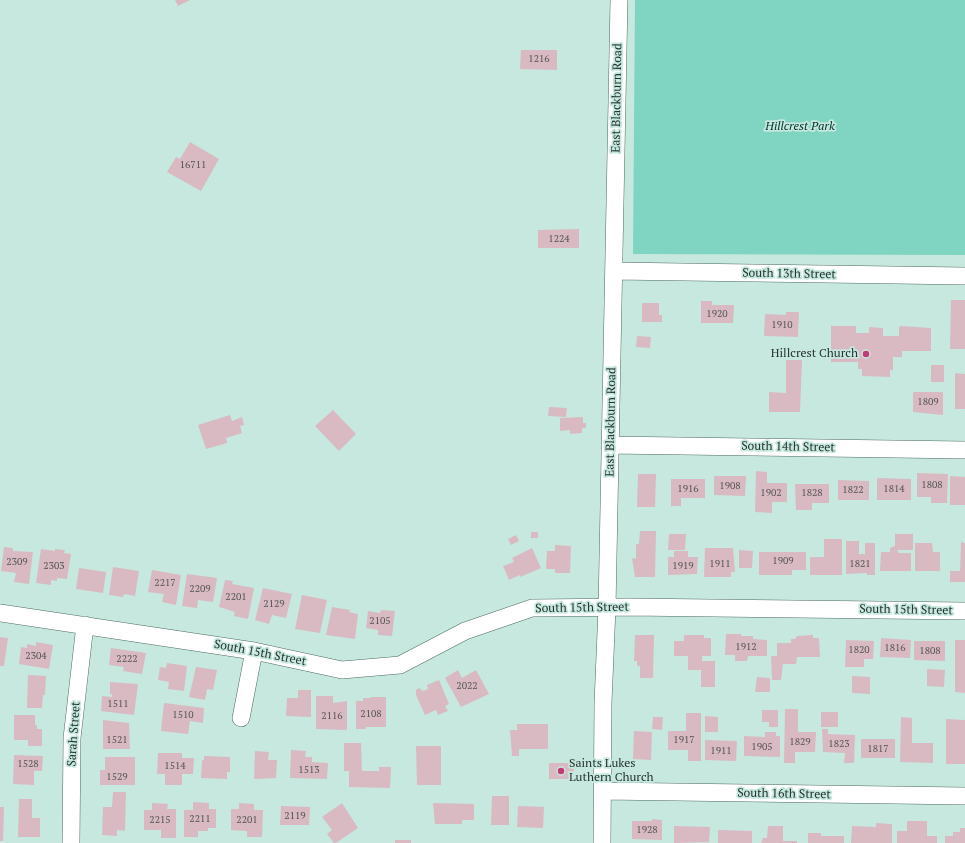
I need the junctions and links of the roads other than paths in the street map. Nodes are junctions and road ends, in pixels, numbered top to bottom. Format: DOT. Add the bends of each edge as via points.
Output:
graph roads {
  1 [pos="619,0"];
  2 [pos="614,271"];
  3 [pos="965,276"];
  4 [pos="610,445"];
  5 [pos="965,450"];
  6 [pos="607,608"];
  7 [pos="965,611"];
  8 [pos="0,613"];
  9 [pos="85,625"];
  10 [pos="254,651"];
  11 [pos="241,718"];
  12 [pos="602,791"];
  13 [pos="965,796"];
  14 [pos="71,843"];
  15 [pos="602,843"];
  1 -- 2 [label="street, East Blackburn Road"];
  2 -- 3 [label="street, South 13th Street"];
  2 -- 4 [label="street, East Blackburn Road"];
  4 -- 5 [label="street, South 14th Street"];
  4 -- 6 [label="street, East Blackburn Road"];
  6 -- 7 [label="street, South 15th Street"];
  6 -- 10 [label="street, South 15th Street" via="532,608 465,631 400,665 342,670"];
  6 -- 12 [label="street, East Blackburn Road"];
  8 -- 9 [label="street, South 15th Street"];
  9 -- 10 [label="street, South 15th Street"];
  9 -- 14 [label="street, Sarah Street" via="72,738"];
  10 -- 11 [label="street"];
  12 -- 13 [label="street, South 16th Street"];
  12 -- 15 [label="street, East Blackburn Road"];
}
